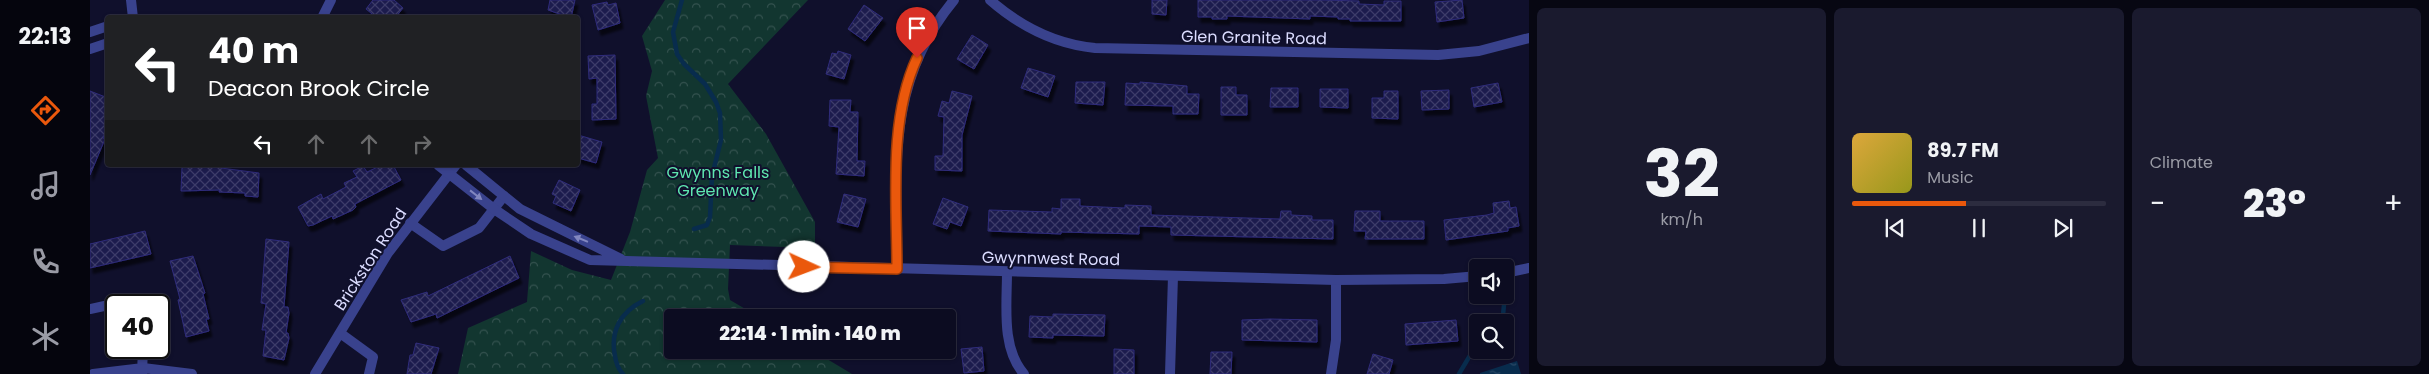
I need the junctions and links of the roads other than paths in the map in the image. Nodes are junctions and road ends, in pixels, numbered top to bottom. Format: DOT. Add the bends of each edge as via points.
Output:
graph roads {
  1 [pos="131,0"];
  2 [pos="331,0"];
  3 [pos="954,0"];
  4 [pos="990,0"];
  5 [pos="133,15"];
  6 [pos="324,15"];
  7 [pos="105,27"];
  8 [pos="90,32"];
  9 [pos="1529,38"];
  10 [pos="105,44"];
  11 [pos="90,50"];
  12 [pos="440,167"];
  13 [pos="454,167"];
  14 [pos="468,167"];
  15 [pos="449,174"];
  16 [pos="504,196"];
  17 [pos="494,209"];
  18 [pos="410,223"];
  19 [pos="624,261"];
  20 [pos="1529,268"];
  21 [pos="897,269"];
  22 [pos="1514,270"];
  23 [pos="1007,272"];
  24 [pos="1173,276"];
  25 [pos="1469,277"];
  26 [pos="1336,280"];
  27 [pos="105,306"];
  28 [pos="90,309"];
  29 [pos="340,333"];
  30 [pos="143,371"];
  31 [pos="93,374"];
  32 [pos="192,374"];
  33 [pos="315,374"];
  34 [pos="369,374"];
  35 [pos="1024,374"];
  36 [pos="1170,374"];
  37 [pos="1331,374"];
  1 -- 5 [label="street"];
  2 -- 6 [label="street"];
  3 -- 21 [label="street" via="923,45 902,104 898,144"];
  4 -- 9 [label="street, Glen Granite Road" via="1006,14 1052,40 1095,48 1438,56"];
  7 -- 8 [label="street"];
  10 -- 11 [label="street"];
  12 -- 15 [label="street, Gwynnwest Road"];
  13 -- 15 [label="street, Brickston Road"];
  14 -- 16 [label="street, Gwynnwest Road"];
  15 -- 17 [label="street, Gwynnwest Road, one-way"];
  15 -- 18 [label="street, Brickston Road"];
  16 -- 17 [label="street"];
  19 -- 16 [label="street, Gwynnwest Road, one-way" via="544,222"];
  17 -- 18 [label="street" via="479,228 442,246"];
  17 -- 19 [label="street, Gwynnwest Road" via="531,234 590,260"];
  18 -- 29 [label="street, Brickston Road"];
  19 -- 21 [label="street, Gwynnwest Road"];
  20 -- 22 [label="street"];
  21 -- 23 [label="street, Gwynnwest Road"];
  23 -- 24 [label="street, Gwynnwest Road"];
  23 -- 35 [label="street" via="1010,345 1015,362"];
  24 -- 26 [label="street, Gwynnwest Road"];
  24 -- 36 [label="street"];
  25 -- 26 [label="street, Gwynnwest Road"];
  26 -- 37 [label="street" via="1336,340"];
  27 -- 28 [label="street"];
  29 -- 33 [label="street, Brickston Road"];
  29 -- 34 [label="street" via="373,357"];
  30 -- 31 [label="street"];
  30 -- 32 [label="street"];
}
